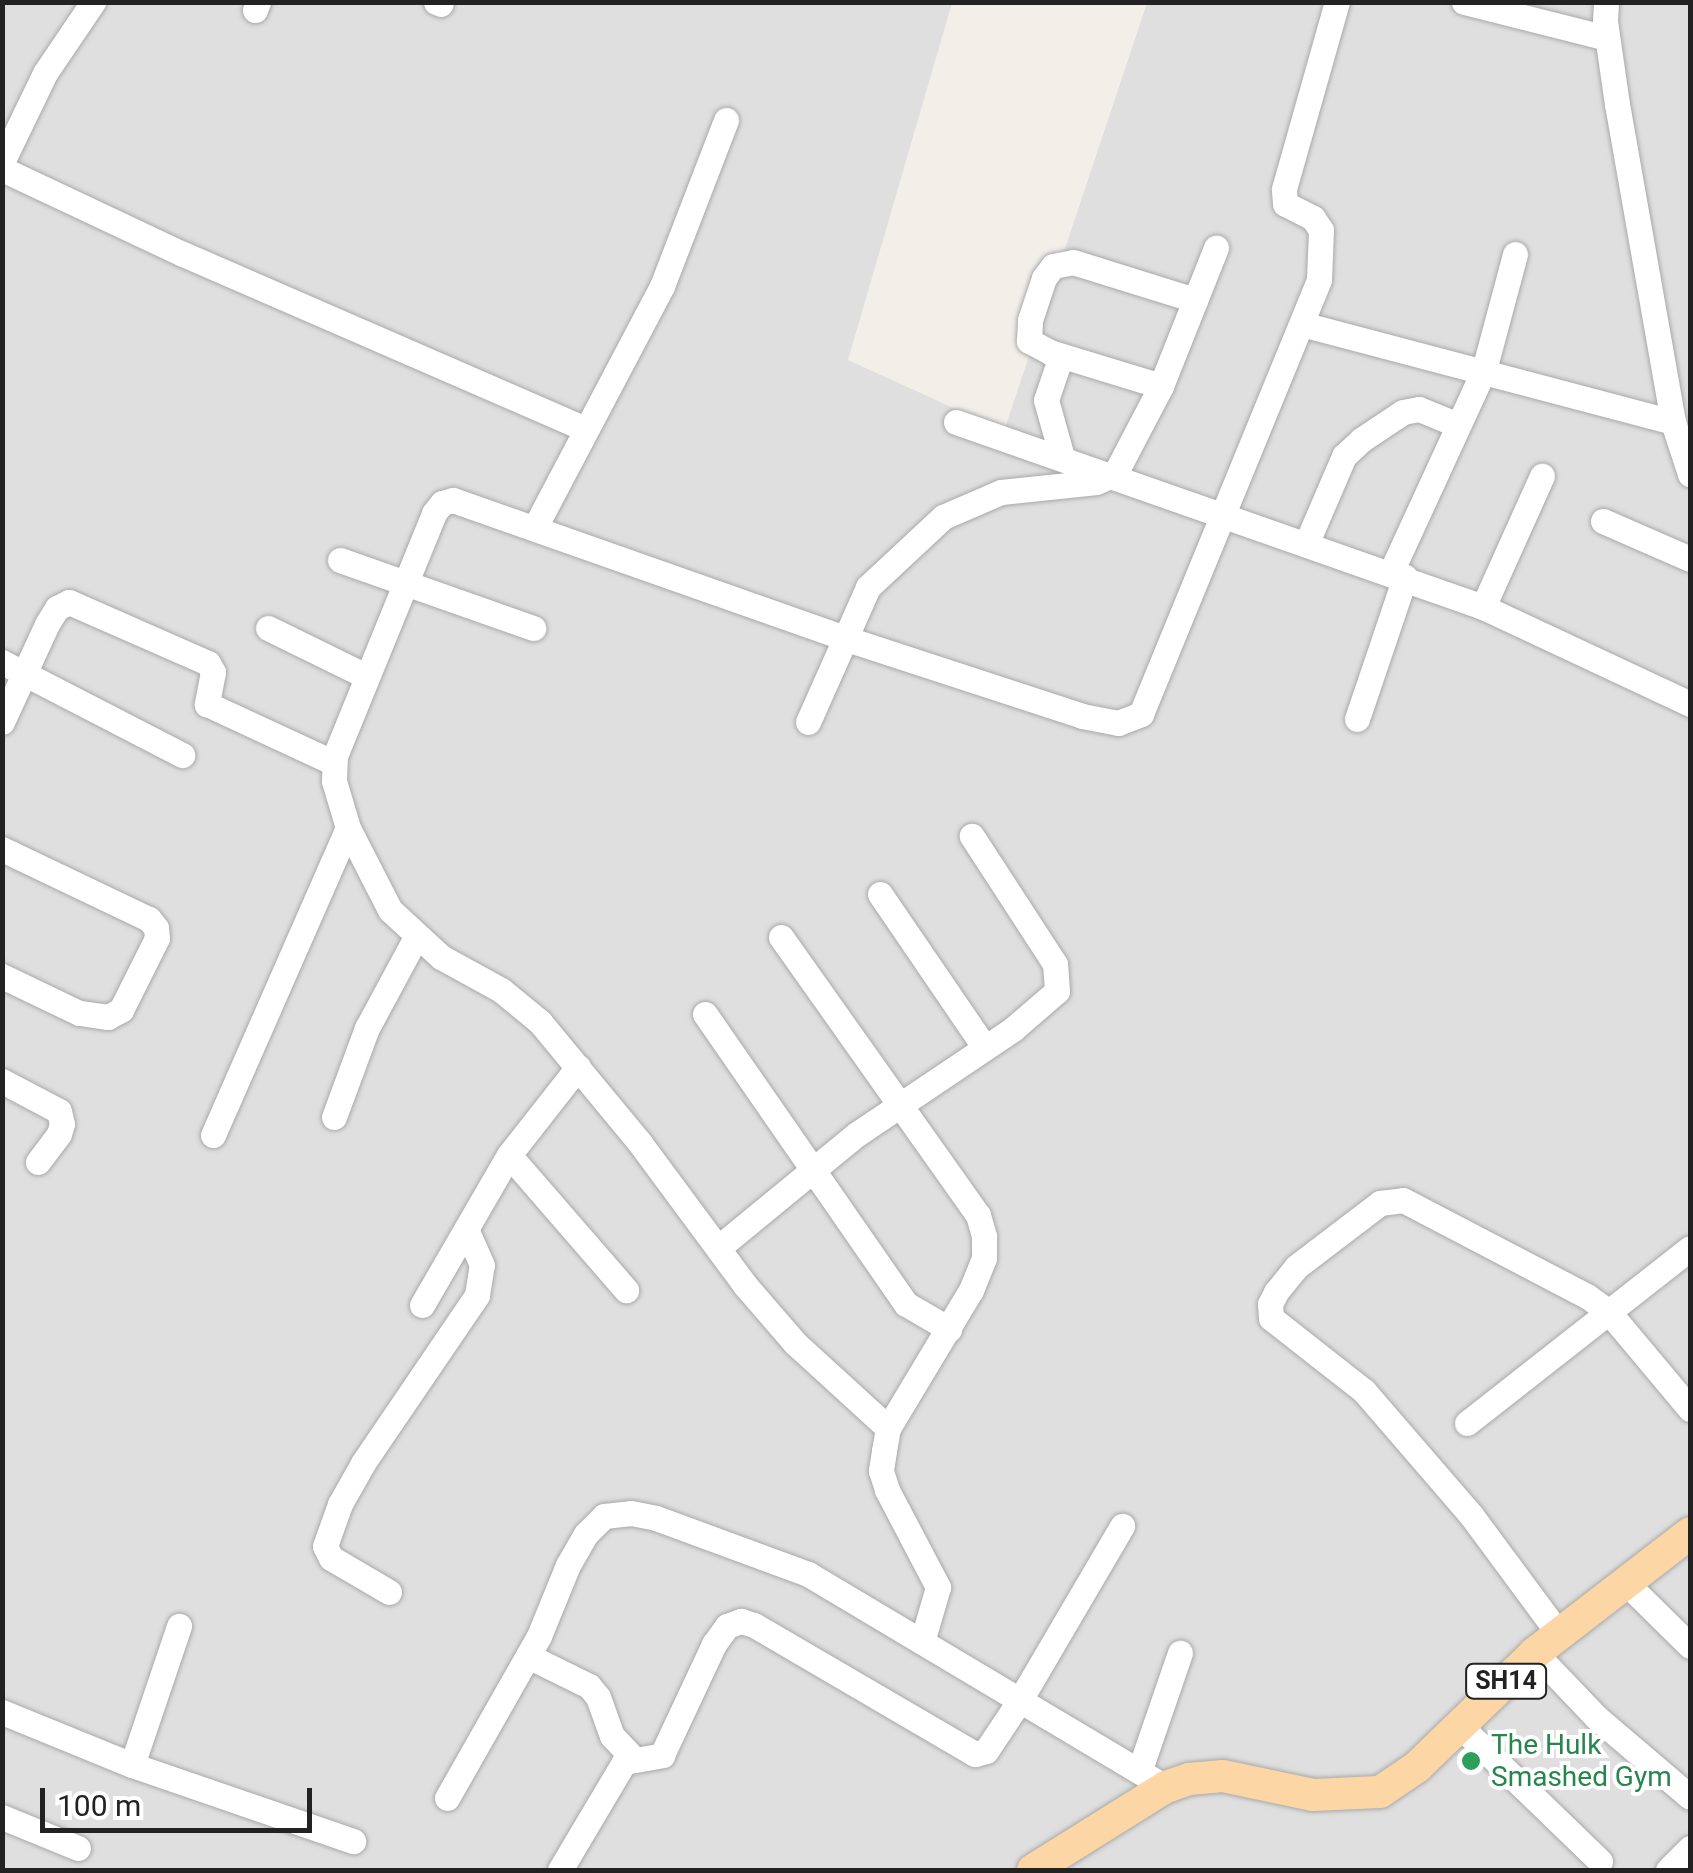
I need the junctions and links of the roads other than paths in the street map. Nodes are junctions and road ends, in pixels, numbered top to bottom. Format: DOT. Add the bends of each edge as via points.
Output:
graph roads {
  1 [pos="93,2"];
  2 [pos="1337,2"];
  3 [pos="1464,2"];
  4 [pos="1606,2"];
  5 [pos="1607,38"];
  6 [pos="726,120"];
  7 [pos="2,166"];
  8 [pos="1216,248"];
  9 [pos="1515,254"];
  10 [pos="1195,300"];
  11 [pos="1302,324"];
  12 [pos="1062,356"];
  13 [pos="1484,370"];
  14 [pos="1161,386"];
  15 [pos="956,422"];
  16 [pos="1673,422"];
  17 [pos="1458,426"];
  18 [pos="585,429"];
  19 [pos="1062,456"];
  20 [pos="1115,474"];
  21 [pos="1690,474"];
  22 [pos="1542,476"];
  23 [pos="1225,514"];
  24 [pos="1603,521"];
  25 [pos="535,527"];
  26 [pos="1307,542"];
  27 [pos="1690,559"];
  28 [pos="340,560"];
  29 [pos="1398,574"];
  30 [pos="405,583"];
  31 [pos="1483,607"];
  32 [pos="268,628"];
  33 [pos="533,628"];
  34 [pos="844,638"];
  35 [pos="14,667"];
  36 [pos="366,676"];
  37 [pos="1690,704"];
  38 [pos="1357,719"];
  39 [pos="2,722"];
  40 [pos="808,722"];
  41 [pos="182,754"];
  42 [pos="334,763"];
  43 [pos="348,828"];
  44 [pos="972,836"];
  45 [pos="2,849"];
  46 [pos="880,894"];
  47 [pos="416,937"];
  48 [pos="781,937"];
  49 [pos="2,976"];
  50 [pos="705,1014"];
  51 [pos="985,1048"];
  52 [pos="578,1067"];
  53 [pos="2,1081"];
  54 [pos="899,1106"];
  55 [pos="334,1116"];
  56 [pos="213,1135"];
  57 [pos="509,1156"];
  58 [pos="38,1162"];
  59 [pos="813,1170"];
  60 [pos="466,1228"];
  61 [pos="718,1248"];
  62 [pos="1690,1248"];
  63 [pos="626,1290"];
  64 [pos="422,1305"];
  65 [pos="1608,1311"];
  66 [pos="949,1329"];
  67 [pos="1690,1409"];
  68 [pos="1468,1423"];
  69 [pos="888,1428"];
  70 [pos="1122,1526"];
  71 [pos="1690,1533"];
  72 [pos="1626,1582"];
  73 [pos="389,1592"];
  74 [pos="180,1626"];
  75 [pos="922,1642"];
  76 [pos="1547,1644"];
  77 [pos="1690,1646"];
  78 [pos="1180,1653"];
  79 [pos="528,1656"];
  80 [pos="1020,1700"];
  81 [pos="2,1712"];
  82 [pos="1460,1726"];
  83 [pos="633,1758"];
  84 [pos="132,1765"];
  85 [pos="1153,1778"];
  86 [pos="1690,1797"];
  87 [pos="447,1798"];
  88 [pos="2,1817"];
  89 [pos="353,1841"];
  90 [pos="78,1848"];
  91 [pos="1690,1848"];
  92 [pos="1600,1861"];
  93 [pos="560,1870"];
  94 [pos="1033,1870"];
  95 [pos="1668,1870"];
  1 -- 7 [label="street" via="45,72"];
  2 -- 11 [label="street" via="1284,189 1285,204 1313,218 1321,230 1319,280"];
  3 -- 5 [label="street"];
  4 -- 5 [label="street"];
  5 -- 16 [label="street"];
  6 -- 18 [label="street" via="662,286"];
  7 -- 18 [label="street" via="183,254"];
  8 -- 10 [label="street"];
  9 -- 13 [label="street"];
  10 -- 12 [label="street" via="1086,264 1052,266 1028,332 1029,341"];
  10 -- 14 [label="street"];
  11 -- 13 [label="street"];
  11 -- 23 [label="street"];
  12 -- 14 [label="street"];
  12 -- 19 [label="street" via="1046,400"];
  13 -- 16 [label="street"];
  13 -- 17 [label="street"];
  14 -- 20 [label="street"];
  15 -- 19 [label="street"];
  16 -- 21 [label="street"];
  17 -- 26 [label="street" via="1419,409 1361,440 1344,456"];
  17 -- 29 [label="street"];
  18 -- 25 [label="street"];
  19 -- 20 [label="street"];
  20 -- 23 [label="street"];
  20 -- 34 [label="street" via="1001,492 942,517 868,587"];
  22 -- 31 [label="street"];
  23 -- 26 [label="street"];
  23 -- 34 [label="street" via="1141,714 1132,720 1082,716"];
  24 -- 27 [label="street"];
  25 -- 30 [label="street" via="461,501 442,503"];
  25 -- 34 [label="street"];
  26 -- 29 [label="street"];
  28 -- 30 [label="street"];
  29 -- 31 [label="street"];
  29 -- 38 [label="street"];
  30 -- 33 [label="street"];
  30 -- 36 [label="street"];
  31 -- 37 [label="street"];
  32 -- 36 [label="street"];
  34 -- 40 [label="street"];
  35 -- 39 [label="street"];
  35 -- 41 [label="street"];
  35 -- 42 [label="street" via="56,608 84,605 208,663 213,672 207,704"];
  36 -- 42 [label="street"];
  42 -- 43 [label="street"];
  43 -- 47 [label="street" via="390,910"];
  43 -- 56 [label="street"];
  44 -- 51 [label="street" via="1058,976 1048,1003"];
  45 -- 49 [label="street" via="149,919 157,938 122,1010 108,1017 79,1012"];
  46 -- 51 [label="street"];
  47 -- 52 [label="street" via="522,1004"];
  47 -- 55 [label="street" via="367,1028"];
  48 -- 54 [label="street"];
  50 -- 59 [label="street"];
  51 -- 54 [label="street"];
  52 -- 57 [label="street"];
  52 -- 61 [label="street"];
  53 -- 58 [label="street" via="59,1112 58,1134"];
  54 -- 59 [label="street"];
  54 -- 66 [label="street" via="978,1214 984,1236 984,1258"];
  57 -- 60 [label="street"];
  57 -- 63 [label="street"];
  59 -- 61 [label="street"];
  59 -- 66 [label="street" via="906,1304"];
  60 -- 64 [label="street"];
  60 -- 73 [label="street" via="482,1266 477,1295 363,1463 325,1546 331,1558"];
  61 -- 69 [label="street" via="795,1343"];
  62 -- 65 [label="street"];
  65 -- 67 [label="street"];
  65 -- 68 [label="street"];
  65 -- 76 [label="street" via="1513,1255 1393,1199 1296,1267 1270,1304 1278,1326 1364,1392 1471,1515"];
  66 -- 69 [label="street"];
  69 -- 75 [label="street" via="882,1471 887,1490 938,1587"];
  70 -- 80 [label="street"];
  71 -- 72 [label="main road, SH14 / SH14"];
  72 -- 76 [label="main road, SH14 / SH14"];
  72 -- 77 [label="street"];
  74 -- 84 [label="street"];
  75 -- 79 [label="street" via="808,1574 632,1514 604,1516 586,1534"];
  75 -- 80 [label="street"];
  76 -- 82 [label="main road, SH14 / SH14"];
  76 -- 86 [label="street" via="1596,1716"];
  78 -- 85 [label="street"];
  79 -- 83 [label="street" via="589,1686 612,1736"];
  79 -- 87 [label="street"];
  80 -- 83 [label="street" via="986,1751 975,1754 741,1622 727,1626 714,1644 662,1755"];
  80 -- 85 [label="street"];
  81 -- 84 [label="street"];
  82 -- 85 [label="main road, SH14 / SH14" via="1380,1792 1312,1795 1223,1776"];
  82 -- 92 [label="street"];
  83 -- 93 [label="street" via="624,1762"];
  84 -- 89 [label="street"];
  85 -- 94 [label="main road, SH14"];
  88 -- 90 [label="street"];
  91 -- 95 [label="street"];
}
